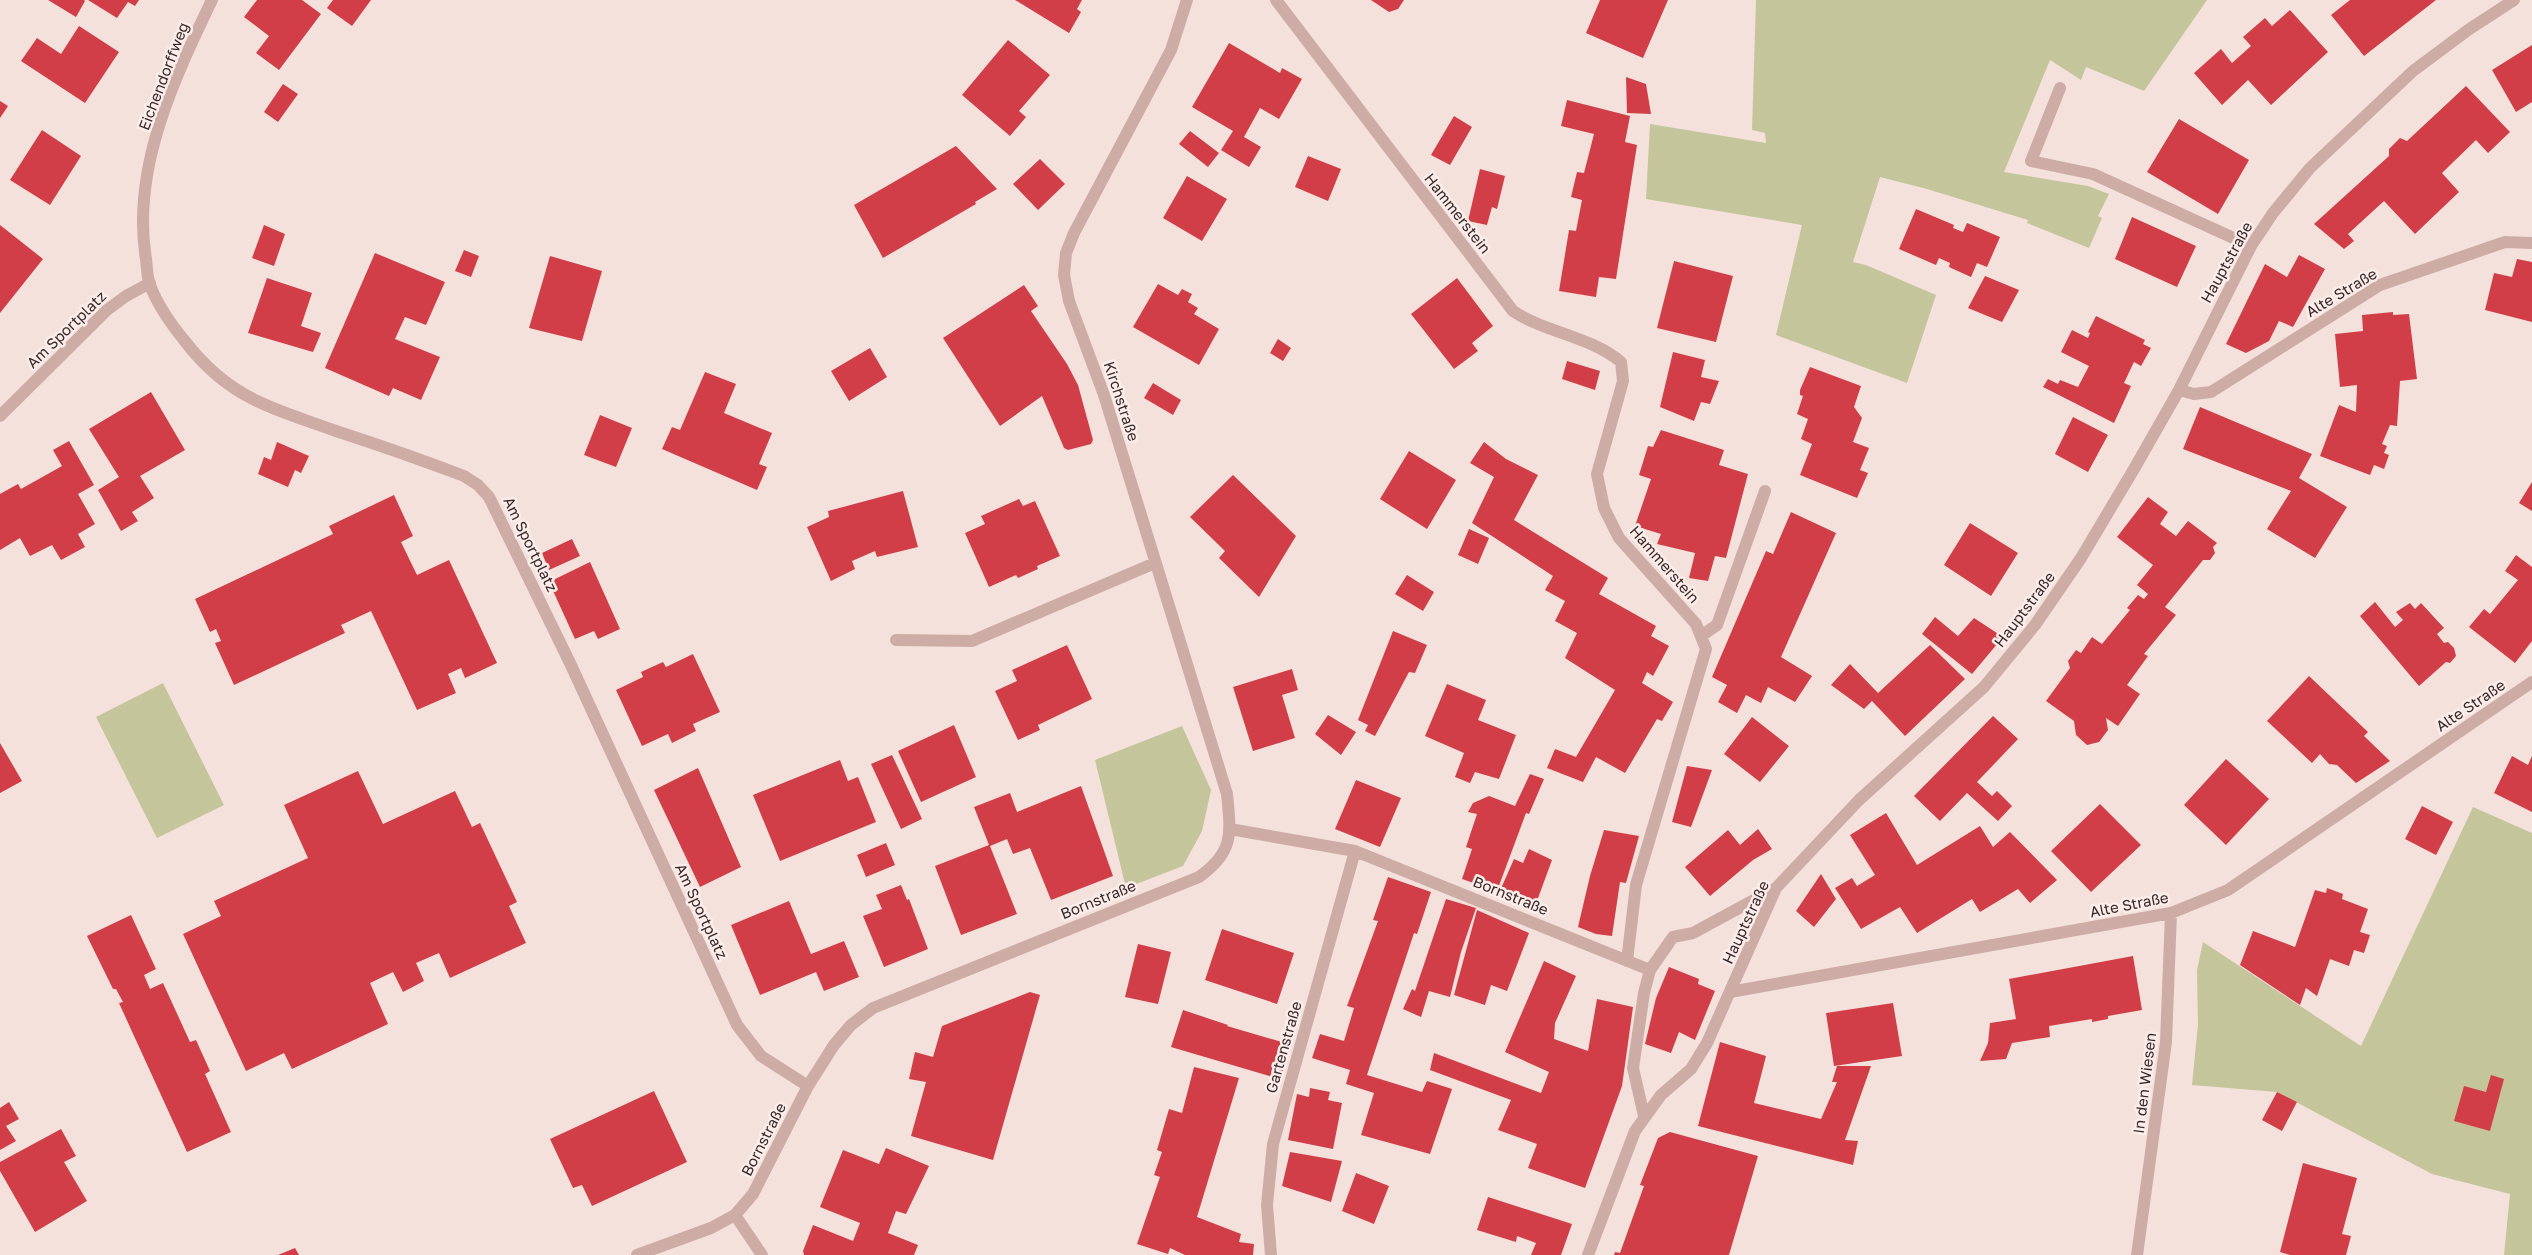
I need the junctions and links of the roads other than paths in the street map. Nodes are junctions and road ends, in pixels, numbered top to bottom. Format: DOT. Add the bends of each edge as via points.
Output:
graph roads {
  1 [pos="212,0"];
  2 [pos="1187,0"];
  3 [pos="1276,0"];
  4 [pos="2514,0"];
  5 [pos="2060,88"];
  6 [pos="2532,243"];
  7 [pos="2251,246"];
  8 [pos="150,283"];
  9 [pos="2179,390"];
  10 [pos="0,416"];
  11 [pos="1765,491"];
  12 [pos="1155,562"];
  13 [pos="1701,636"];
  14 [pos="896,640"];
  15 [pos="2532,682"];
  16 [pos="1230,829"];
  17 [pos="1355,851"];
  18 [pos="1776,888"];
  19 [pos="2171,914"];
  20 [pos="1627,961"];
  21 [pos="1650,970"];
  22 [pos="1730,992"];
  23 [pos="808,1086"];
  24 [pos="1644,1116"];
  25 [pos="735,1215"];
  26 [pos="637,1255"];
  27 [pos="762,1255"];
  28 [pos="1271,1255"];
  29 [pos="1588,1255"];
  30 [pos="2137,1255"];
  1 -- 8 [label="street, Eichendorffweg" via="185,56 150,158 142,219"];
  2 -- 12 [label="street, Kirchstraße" via="1171,50 1074,233 1066,253 1064,275 1069,301 1104,395"];
  3 -- 13 [label="street, Hammerstein" via="1513,311 1528,321 1607,350 1621,362 1623,381 1598,474 1604,508 1619,538 1696,624"];
  4 -- 7 [label="street, Hauptstraße" via="2413,72 2354,125 2310,168"];
  5 -- 7 [label="street" via="2031,161 2094,174"];
  6 -- 9 [label="street, Alte Straße" via="2505,242 2380,285 2211,392 2194,394"];
  7 -- 9 [label="street, Hauptstraße"];
  8 -- 10 [label="street, Am Sportplatz" via="108,310"];
  8 -- 23 [label="street, Am Sportplatz" via="161,309 201,362 255,400 464,476 478,484 490,497 737,1025 761,1056"];
  9 -- 18 [label="street, Hauptstraße" via="2082,558 2029,632 1984,687 1859,800"];
  11 -- 13 [label="street" via="1717,625"];
  12 -- 14 [label="street" via="972,641"];
  12 -- 16 [label="street, Kirchstraße" via="1227,794"];
  13 -- 20 [label="street, Hammerstein" via="1706,649 1636,885"];
  15 -- 19 [label="street, Alte Straße" via="2228,890"];
  16 -- 17 [label="street, Bornstraße"];
  16 -- 23 [label="street, Bornstraße" via="1225,851 1215,866 1199,877 873,1008 839,1038"];
  17 -- 20 [label="street, Bornstraße"];
  17 -- 28 [label="street, Gartenstraße" via="1274,1144 1267,1205"];
  18 -- 21 [label="street" via="1693,933 1673,937"];
  18 -- 22 [label="street, Hauptstraße"];
  19 -- 22 [label="street, Alte Straße"];
  19 -- 30 [label="street, In den Wiesen" via="2166,1042"];
  20 -- 21 [label="street, Bornstraße"];
  21 -- 24 [label="street" via="1632,1068"];
  22 -- 24 [label="street, Hauptstraße" via="1707,1043 1691,1069 1661,1095"];
  23 -- 25 [label="street, Bornstraße" via="753,1194"];
  24 -- 29 [label="street, Hauptstraße" via="1635,1131"];
  25 -- 26 [label="street, Bornstraße" via="711,1228"];
  25 -- 27 [label="street"];
}
